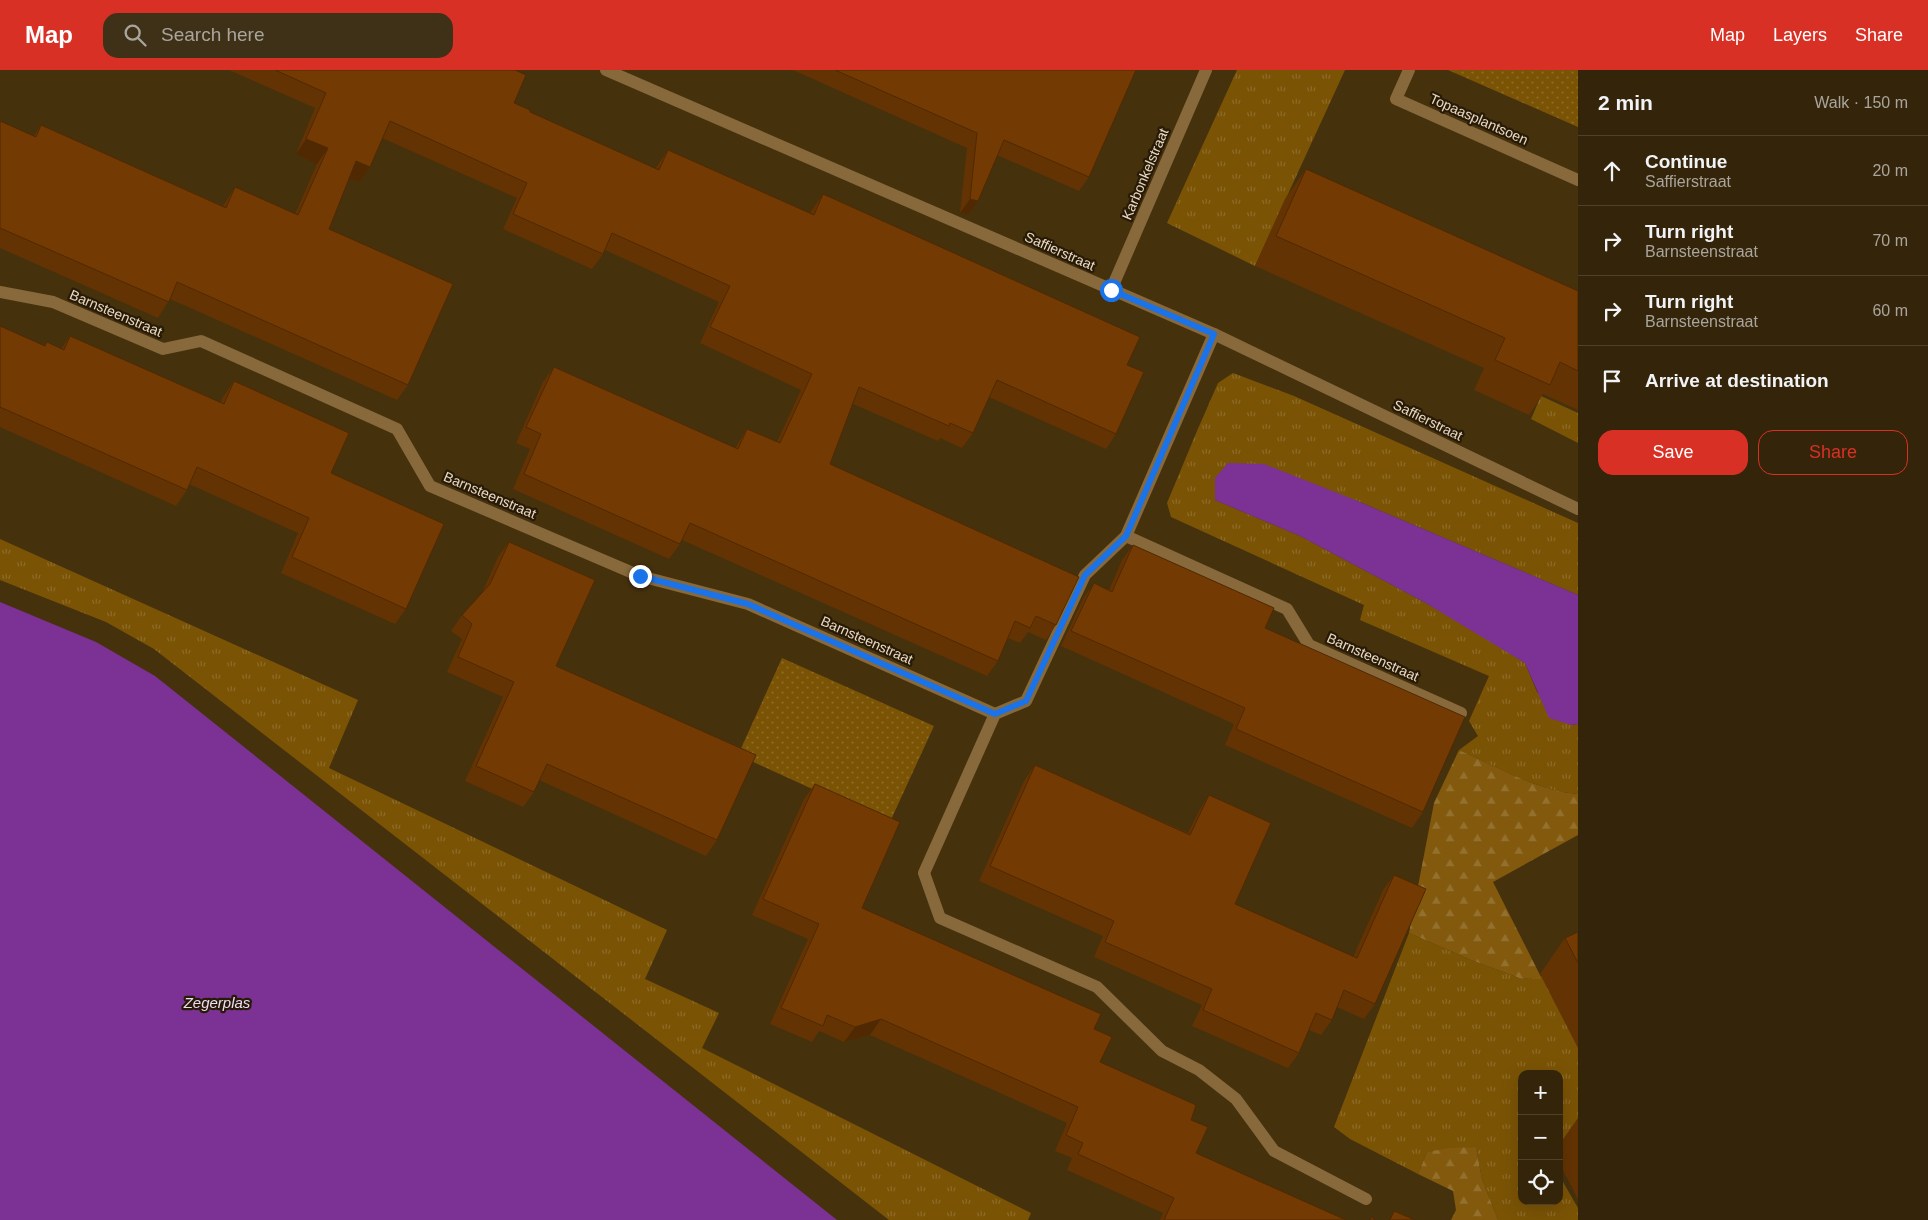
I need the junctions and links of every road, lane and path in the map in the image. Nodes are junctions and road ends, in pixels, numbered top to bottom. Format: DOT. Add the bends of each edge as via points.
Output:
graph roads {
  1 [pos="606,70"];
  2 [pos="1206,70"];
  3 [pos="1409,70"];
  4 [pos="1578,180"];
  5 [pos="1111,290"];
  6 [pos="0,292"];
  7 [pos="1214,334"];
  8 [pos="1578,509"];
  9 [pos="1126,536"];
  10 [pos="1461,713"];
  11 [pos="995,714"];
  12 [pos="1366,1199"];
  1 -- 5 [label="street, Saffierstraat"];
  2 -- 5 [label="street, Karbonkelstraat"];
  3 -- 4 [label="street, Topaasplantsoen" via="1396,99"];
  5 -- 7 [label="street, Saffierstraat"];
  6 -- 11 [label="street, Barnsteenstraat" via="53,302 163,349 201,342 397,429 430,486 640,576 748,604"];
  7 -- 8 [label="street, Saffierstraat"];
  7 -- 9 [label="street"];
  9 -- 10 [label="street, Barnsteenstraat" via="1288,609 1309,645"];
  9 -- 11 [label="street" via="1085,575 1026,701"];
  11 -- 12 [label="street" via="924,873 940,918 1097,987 1162,1051 1199,1070 1236,1099 1274,1151"];
}
